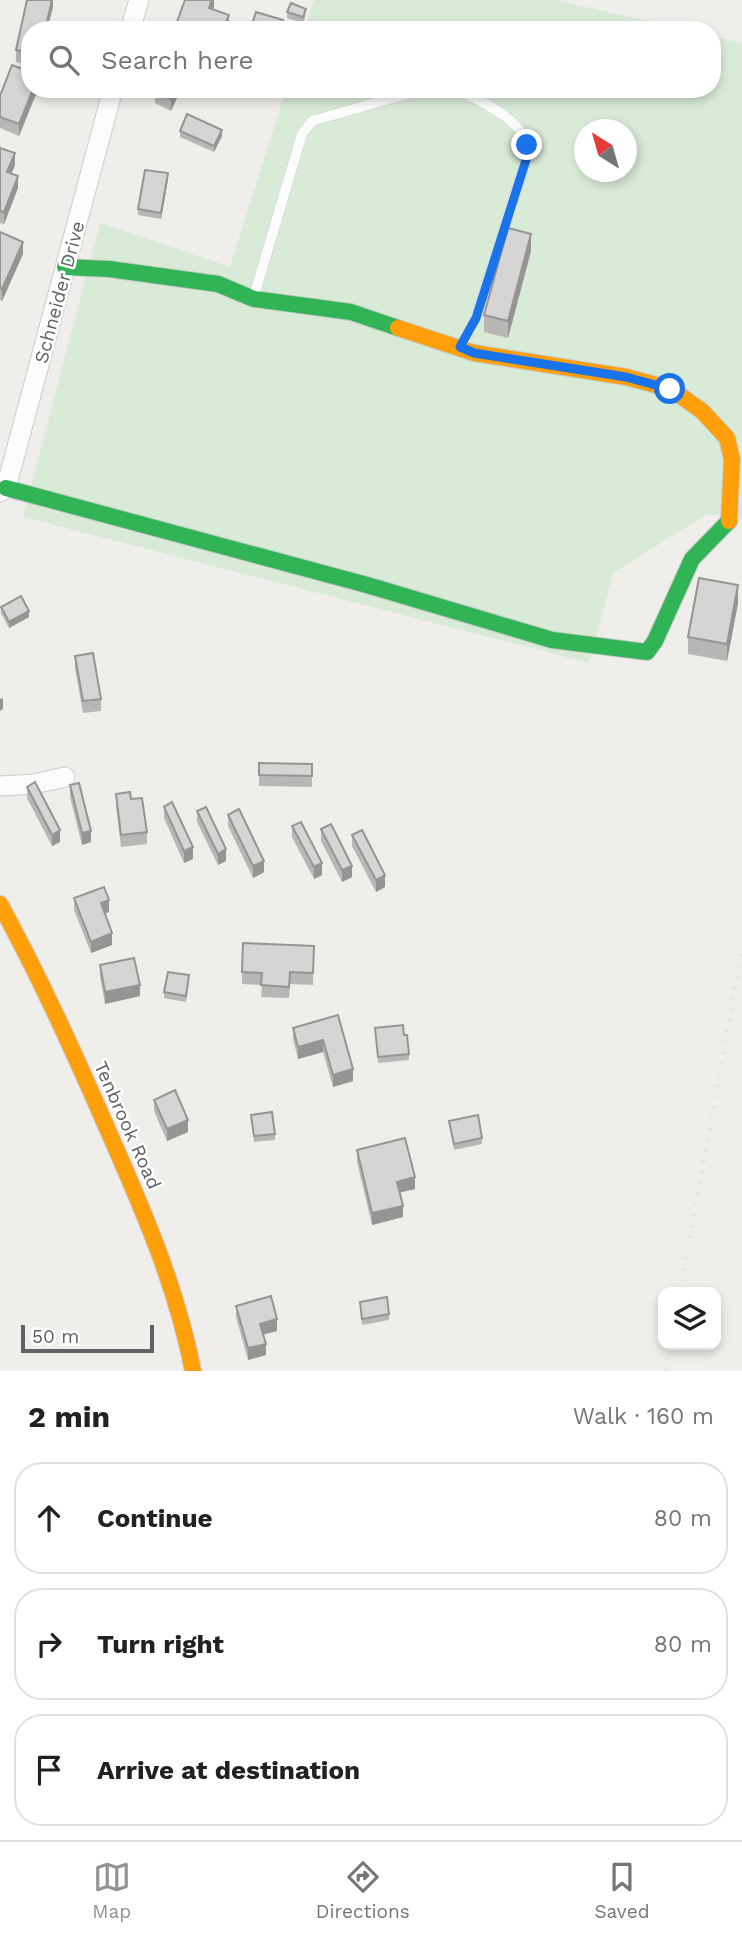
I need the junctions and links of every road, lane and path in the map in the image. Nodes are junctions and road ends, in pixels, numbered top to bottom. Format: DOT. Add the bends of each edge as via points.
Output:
graph roads {
  1 [pos="139,0"];
  2 [pos="133,21"];
  3 [pos="111,98"];
  4 [pos="397,98"];
  5 [pos="474,98"];
  6 [pos="65,267"];
  7 [pos="254,299"];
  8 [pos="460,347"];
  9 [pos="3,490"];
  10 [pos="65,777"];
  11 [pos="0,786"];
  12 [pos="0,904"];
  13 [pos="193,1371"];
  1 -- 2 [label="street"];
  3 -- 6 [label="street, Schneider Drive"];
  4 -- 7 [label="lane" via="312,121 302,134"];
  5 -- 8 [label="lane" via="519,129 527,145 476,318"];
  6 -- 7 [label="street" via="218,284"];
  6 -- 9 [label="street, Schneider Drive"];
  7 -- 8 [label="street" via="351,313"];
  8 -- 9 [label="street" via="670,389 702,411 727,438 732,459 729,520 692,559 647,652 552,640 367,585"];
  10 -- 11 [label="street"];
  12 -- 13 [label="street, Tenbrook Road" via="132,1186 178,1305"];
}
